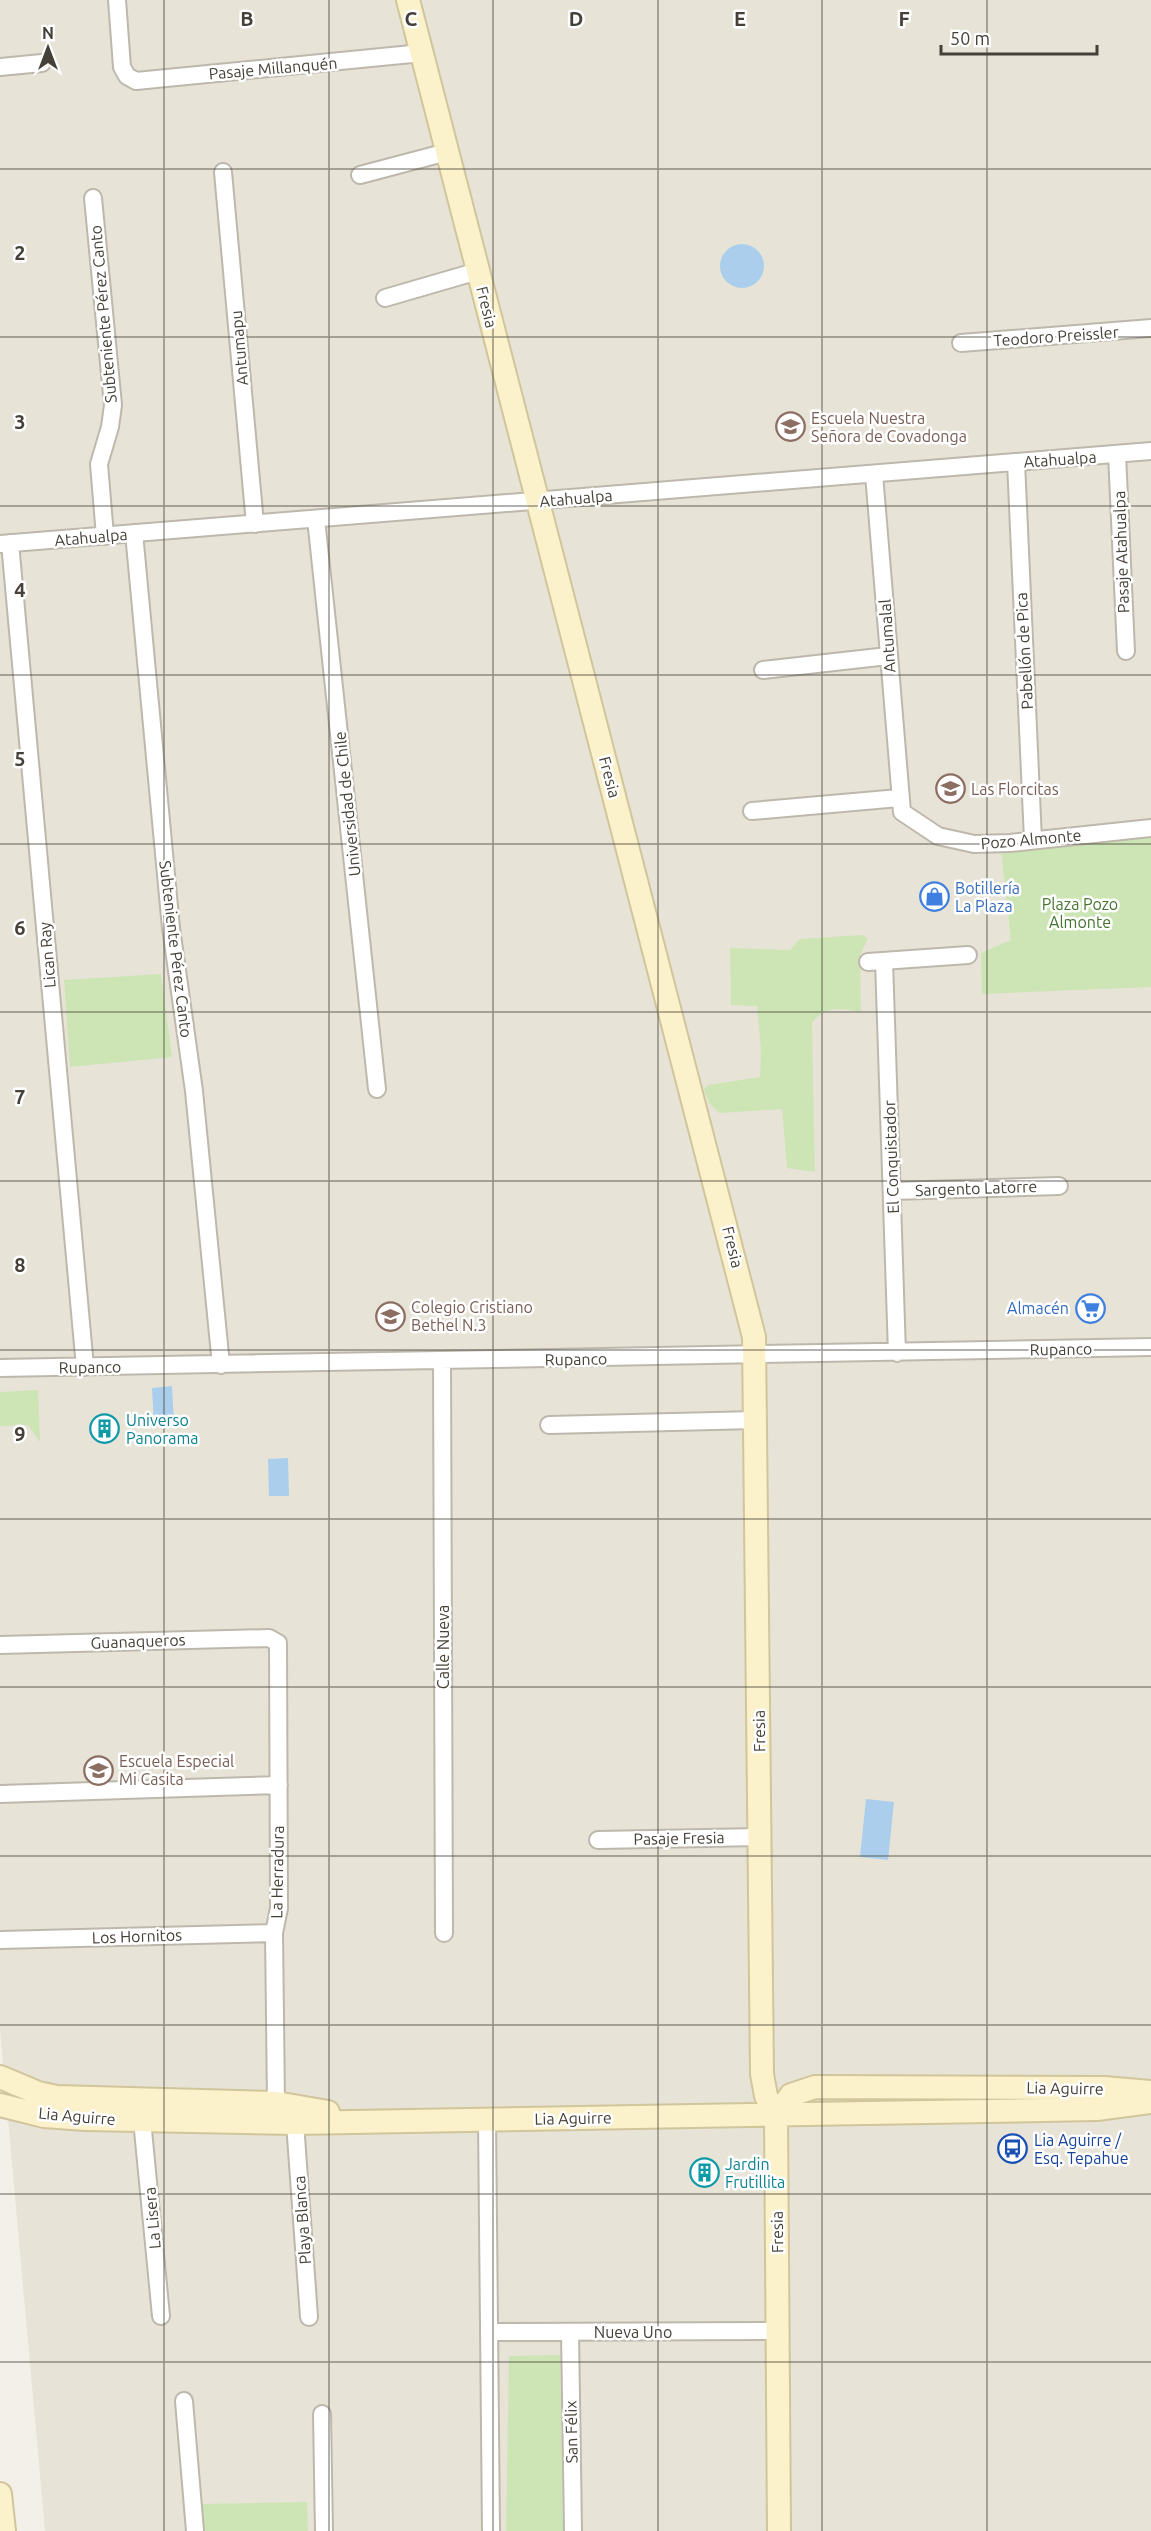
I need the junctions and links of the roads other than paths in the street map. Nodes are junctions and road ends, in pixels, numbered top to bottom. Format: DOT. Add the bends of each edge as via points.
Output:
graph roads {
  1 [pos="117,0"];
  2 [pos="408,0"];
  3 [pos="422,53"];
  4 [pos="42,63"];
  5 [pos="0,67"];
  6 [pos="447,152"];
  7 [pos="223,172"];
  8 [pos="360,175"];
  9 [pos="93,198"];
  10 [pos="478,271"];
  11 [pos="385,298"];
  12 [pos="1151,328"];
  13 [pos="961,343"];
  14 [pos="1151,451"];
  15 [pos="1117,454"];
  16 [pos="1016,462"];
  17 [pos="874,474"];
  18 [pos="538,501"];
  19 [pos="316,519"];
  20 [pos="255,524"];
  21 [pos="134,533"];
  22 [pos="105,536"];
  23 [pos="5,544"];
  24 [pos="1126,651"];
  25 [pos="888,656"];
  26 [pos="763,670"];
  27 [pos="899,798"];
  28 [pos="752,811"];
  29 [pos="1151,828"];
  30 [pos="1033,840"];
  31 [pos="968,955"];
  32 [pos="377,1089"];
  33 [pos="1059,1185"];
  34 [pos="892,1191"];
  35 [pos="1151,1347"];
  36 [pos="897,1353"];
  37 [pos="755,1356"];
  38 [pos="442,1361"];
  39 [pos="221,1365"];
  40 [pos="85,1367"];
  41 [pos="0,1368"];
  42 [pos="756,1420"];
  43 [pos="549,1425"];
  44 [pos="276,1641"];
  45 [pos="0,1645"];
  46 [pos="279,1785"];
  47 [pos="0,1794"];
  48 [pos="760,1837"];
  49 [pos="598,1840"];
  50 [pos="274,1933"];
  51 [pos="444,1933"];
  52 [pos="0,1940"];
  53 [pos="0,2077"];
  54 [pos="1151,2092"];
  55 [pos="1151,2102"];
  56 [pos="276,2103"];
  57 [pos="0,2105"];
  58 [pos="776,2116"];
  59 [pos="487,2119"];
  60 [pos="142,2120"];
  61 [pos="371,2120"];
  62 [pos="295,2123"];
  63 [pos="160,2316"];
  64 [pos="309,2317"];
  65 [pos="777,2331"];
  66 [pos="489,2332"];
  67 [pos="570,2332"];
  68 [pos="184,2401"];
  69 [pos="322,2414"];
  70 [pos="195,2531"];
  71 [pos="324,2531"];
  72 [pos="490,2531"];
  73 [pos="573,2531"];
  74 [pos="779,2531"];
  1 -- 3 [label="street, Pasaje Millanquén" via="122,67 136,81"];
  2 -- 3 [label="main road, Fresia"];
  3 -- 6 [label="main road, Fresia"];
  4 -- 5 [label="street"];
  6 -- 8 [label="street"];
  6 -- 10 [label="main road, Fresia"];
  7 -- 20 [label="street, Antumapu"];
  9 -- 22 [label="street, Subteniente Pérez Canto" via="113,405 99,464"];
  10 -- 11 [label="street"];
  10 -- 18 [label="main road, Fresia"];
  12 -- 13 [label="street, Teodoro Preissler"];
  14 -- 15 [label="street, Atahualpa"];
  15 -- 16 [label="street, Atahualpa"];
  15 -- 24 [label="street, Pasaje Atahualpa"];
  16 -- 17 [label="street, Atahualpa"];
  16 -- 30 [label="street, Pabellón de Pica"];
  17 -- 18 [label="street, Atahualpa"];
  17 -- 25 [label="street, Antumalal"];
  18 -- 19 [label="street, Atahualpa"];
  18 -- 37 [label="main road, Fresia" via="751,1318"];
  19 -- 20 [label="street, Atahualpa"];
  19 -- 32 [label="street, Universidad de Chile"];
  20 -- 21 [label="street, Atahualpa"];
  21 -- 22 [label="street, Atahualpa"];
  21 -- 39 [label="street, Subteniente Pérez Canto" via="171,928 191,1071"];
  22 -- 23 [label="street, Atahualpa"];
  23 -- 40 [label="street, Lican Ray"];
  25 -- 26 [label="street"];
  25 -- 27 [label="street, Antumalal"];
  27 -- 28 [label="street"];
  27 -- 30 [label="street, Pozo Almonte" via="906,817 949,840 974,844"];
  29 -- 30 [label="street, Pozo Almonte"];
  31 -- 34 [label="street, El Conquistador" via="876,961"];
  33 -- 34 [label="street, Sargento Latorre"];
  34 -- 36 [label="street, El Conquistador"];
  35 -- 36 [label="street, Rupanco"];
  36 -- 37 [label="street, Rupanco"];
  37 -- 38 [label="street, Rupanco"];
  37 -- 42 [label="main road, Fresia"];
  38 -- 39 [label="street, Rupanco"];
  38 -- 51 [label="street, Calle Nueva"];
  39 -- 40 [label="street, Rupanco"];
  40 -- 41 [label="street, Rupanco"];
  42 -- 43 [label="street"];
  42 -- 48 [label="main road, Fresia"];
  44 -- 45 [label="street, Guanaqueros" via="269,1638"];
  44 -- 46 [label="street, La Herradura"];
  46 -- 47 [label="street"];
  46 -- 50 [label="street, La Herradura" via="279,1908"];
  48 -- 49 [label="street, Pasaje Fresia"];
  48 -- 58 [label="main road, Fresia" via="762,2074 766,2096"];
  50 -- 52 [label="street, Los Hornitos"];
  50 -- 56 [label="street, La Herradura"];
  53 -- 56 [label="main road, Lia Aguirre" via="57,2097"];
  54 -- 58 [label="main road, Lia Aguirre" via="1104,2088 814,2087 791,2096"];
  55 -- 58 [label="main road, Lia Aguirre" via="1097,2109"];
  56 -- 61 [label="main road, Lia Aguirre"];
  57 -- 60 [label="main road, Lia Aguirre" via="44,2116"];
  58 -- 59 [label="main road, Lia Aguirre"];
  58 -- 65 [label="main road, Fresia"];
  59 -- 61 [label="main road, Lia Aguirre"];
  59 -- 66 [label="street"];
  60 -- 62 [label="main road, Lia Aguirre"];
  60 -- 63 [label="street, La Lisera"];
  61 -- 62 [label="main road, Lia Aguirre"];
  62 -- 64 [label="street, Playa Blanca"];
  65 -- 67 [label="street, Nueva Uno"];
  65 -- 74 [label="main road, Fresia"];
  66 -- 67 [label="street, Nueva Uno"];
  66 -- 72 [label="street"];
  67 -- 73 [label="street, San Félix"];
  68 -- 70 [label="street"];
  69 -- 71 [label="street"];
}
